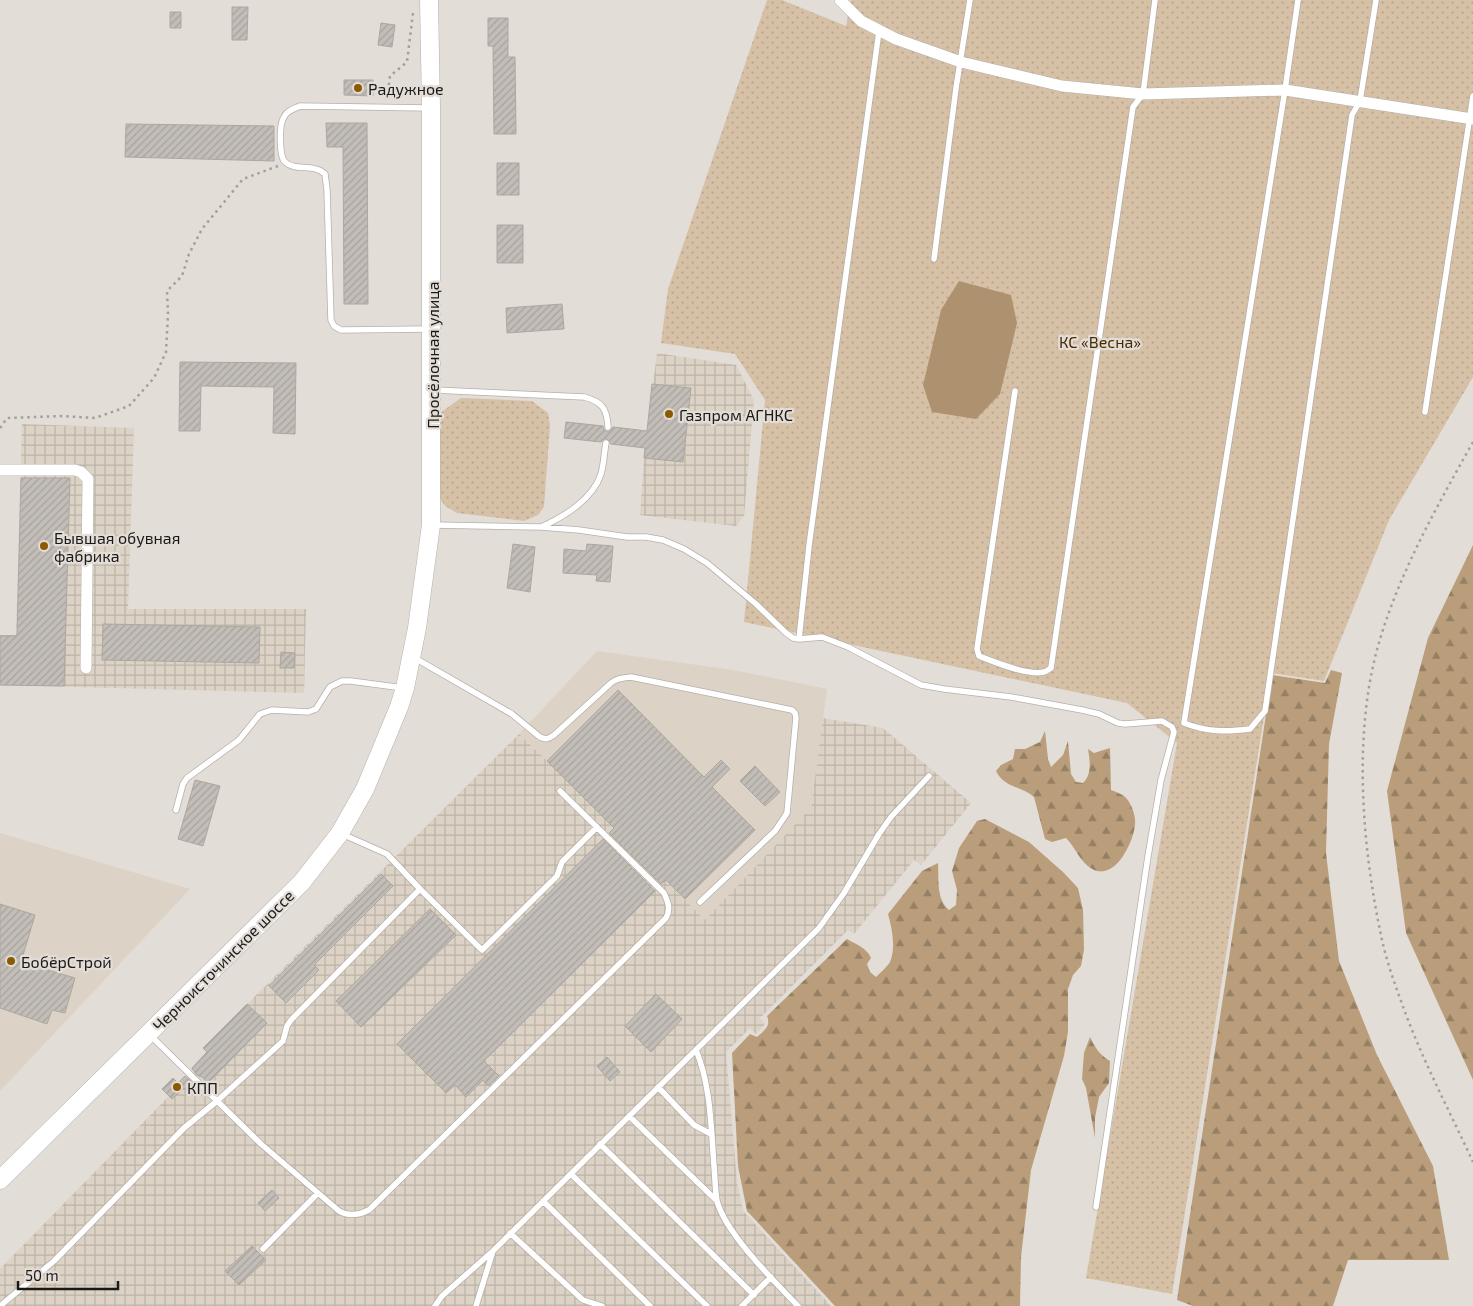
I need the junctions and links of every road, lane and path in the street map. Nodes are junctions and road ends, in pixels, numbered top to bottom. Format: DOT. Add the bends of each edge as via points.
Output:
graph roads {
  1 [pos="429,0"];
  2 [pos="840,0"];
  3 [pos="970,0"];
  4 [pos="1155,0"];
  5 [pos="1298,0"];
  6 [pos="1376,0"];
  7 [pos="413,13"];
  8 [pos="879,31"];
  9 [pos="961,62"];
  10 [pos="1285,90"];
  11 [pos="1143,94"];
  12 [pos="1473,96"];
  13 [pos="1360,101"];
  14 [pos="386,107"];
  15 [pos="431,108"];
  16 [pos="1471,119"];
  17 [pos="286,163"];
  18 [pos="934,258"];
  19 [pos="432,329"];
  20 [pos="432,390"];
  21 [pos="1015,391"];
  22 [pos="1424,412"];
  23 [pos="608,427"];
  24 [pos="0,428"];
  25 [pos="1473,442"];
  26 [pos="606,443"];
  27 [pos="0,470"];
  28 [pos="431,525"];
  29 [pos="541,527"];
  30 [pos="799,639"];
  31 [pos="411,656"];
  32 [pos="86,668"];
  33 [pos="405,688"];
  34 [pos="400,706"];
  35 [pos="929,776"];
  36 [pos="560,791"];
  37 [pos="176,810"];
  38 [pos="598,827"];
  39 [pos="340,833"];
  40 [pos="420,889"];
  41 [pos="700,902"];
  42 [pos="148,1034"];
  43 [pos="696,1050"];
  44 [pos="658,1087"];
  45 [pos="217,1101"];
  46 [pos="629,1116"];
  47 [pos="711,1134"];
  48 [pos="600,1144"];
  49 [pos="1473,1162"];
  50 [pos="571,1174"];
  51 [pos="0,1180"];
  52 [pos="318,1193"];
  53 [pos="543,1201"];
  54 [pos="717,1201"];
  55 [pos="1096,1206"];
  56 [pos="510,1233"];
  57 [pos="263,1249"];
  58 [pos="493,1252"];
  59 [pos="770,1277"];
  60 [pos="754,1295"];
  61 [pos="0,1306"];
  62 [pos="434,1306"];
  63 [pos="476,1306"];
  64 [pos="602,1306"];
  65 [pos="650,1306"];
  66 [pos="707,1306"];
  67 [pos="742,1306"];
  68 [pos="798,1306"];
  1 -- 15 [label="main road, Просёлочная улица"];
  2 -- 8 [label="street" via="860,21"];
  3 -- 9 [label="lane"];
  4 -- 11 [label="lane"];
  5 -- 10 [label="lane"];
  6 -- 13 [label="lane"];
  7 -- 14 [label="path" via="407,62 390,76"];
  8 -- 9 [label="street"];
  8 -- 30 [label="lane"];
  9 -- 11 [label="street" via="1062,86"];
  9 -- 18 [label="lane"];
  10 -- 11 [label="street"];
  10 -- 13 [label="street"];
  10 -- 13 [label="lane" via="1184,723 1198,729 1225,732 1250,729 1265,711 1352,115"];
  11 -- 21 [label="lane" via="1133,107 1051,668 1044,672 998,664 979,656 977,649"];
  12 -- 16 [label="lane"];
  13 -- 16 [label="street"];
  14 -- 15 [label="lane"];
  14 -- 17 [label="lane" via="300,106 290,110 284,115 281,125 282,158"];
  15 -- 19 [label="main road, Просёлочная улица"];
  16 -- 22 [label="lane"];
  17 -- 19 [label="lane" via="295,167 314,167 325,174 331,320 334,326 341,330"];
  17 -- 24 [label="path" via="243,179 202,229 182,276 167,290 166,352 154,378 129,406 95,418 6,418"];
  19 -- 20 [label="main road, Просёлочная улица"];
  20 -- 23 [label="lane" via="584,397 596,400 603,407"];
  20 -- 28 [label="main road, Просёлочная улица"];
  25 -- 49 [label="path" via="1428,523 1378,647 1365,726 1364,767 1367,848 1381,937 1406,1014"];
  26 -- 29 [label="lane" via="600,475 590,492 565,514"];
  27 -- 32 [label="street" via="75,470 88,479"];
  28 -- 29 [label="lane"];
  28 -- 31 [label="main road, Просёлочная улица"];
  29 -- 30 [label="lane" via="646,537 684,549 708,563 786,633"];
  30 -- 55 [label="lane" via="822,637 839,643 921,685 1082,710 1118,723 1155,721 1172,727 1174,732 1161,780 1148,856"];
  31 -- 33 [label="main road, Просёлочная улица"];
  31 -- 41 [label="lane" via="512,714 544,739 554,735 616,679 631,677 792,710 796,718 787,813 775,831"];
  33 -- 34 [label="main road, Просёлочная улица"];
  33 -- 37 [label="lane" via="342,681 330,688 316,709 308,712 272,710 260,714 239,740 187,778"];
  34 -- 39 [label="main road, Черноисточинское шоссе" via="365,788"];
  35 -- 43 [label="lane" via="891,817 819,928"];
  36 -- 38 [label="lane"];
  38 -- 40 [label="lane" via="562,862 557,876 482,950"];
  38 -- 52 [label="lane" via="664,893 669,904 666,918 374,1206 363,1213 347,1215"];
  39 -- 40 [label="lane" via="387,854"];
  39 -- 42 [label="main road, Черноисточинское шоссе" via="302,882"];
  40 -- 45 [label="lane" via="292,1020 283,1041"];
  42 -- 45 [label="lane"];
  42 -- 51 [label="main road, Черноисточинское шоссе"];
  43 -- 44 [label="lane"];
  43 -- 47 [label="lane" via="703,1066"];
  44 -- 46 [label="lane"];
  44 -- 47 [label="lane" via="694,1125"];
  45 -- 52 [label="lane"];
  45 -- 61 [label="lane" via="184,1128 54,1261"];
  46 -- 48 [label="lane"];
  46 -- 54 [label="lane"];
  47 -- 54 [label="lane"];
  48 -- 50 [label="lane"];
  48 -- 60 [label="lane"];
  50 -- 53 [label="lane"];
  50 -- 66 [label="lane"];
  52 -- 57 [label="lane"];
  53 -- 56 [label="lane"];
  53 -- 65 [label="lane"];
  54 -- 59 [label="lane" via="731,1231"];
  56 -- 58 [label="lane"];
  56 -- 64 [label="lane" via="583,1300"];
  58 -- 62 [label="lane"];
  58 -- 63 [label="lane"];
  59 -- 60 [label="lane"];
  59 -- 68 [label="lane"];
  60 -- 67 [label="lane"];
}
